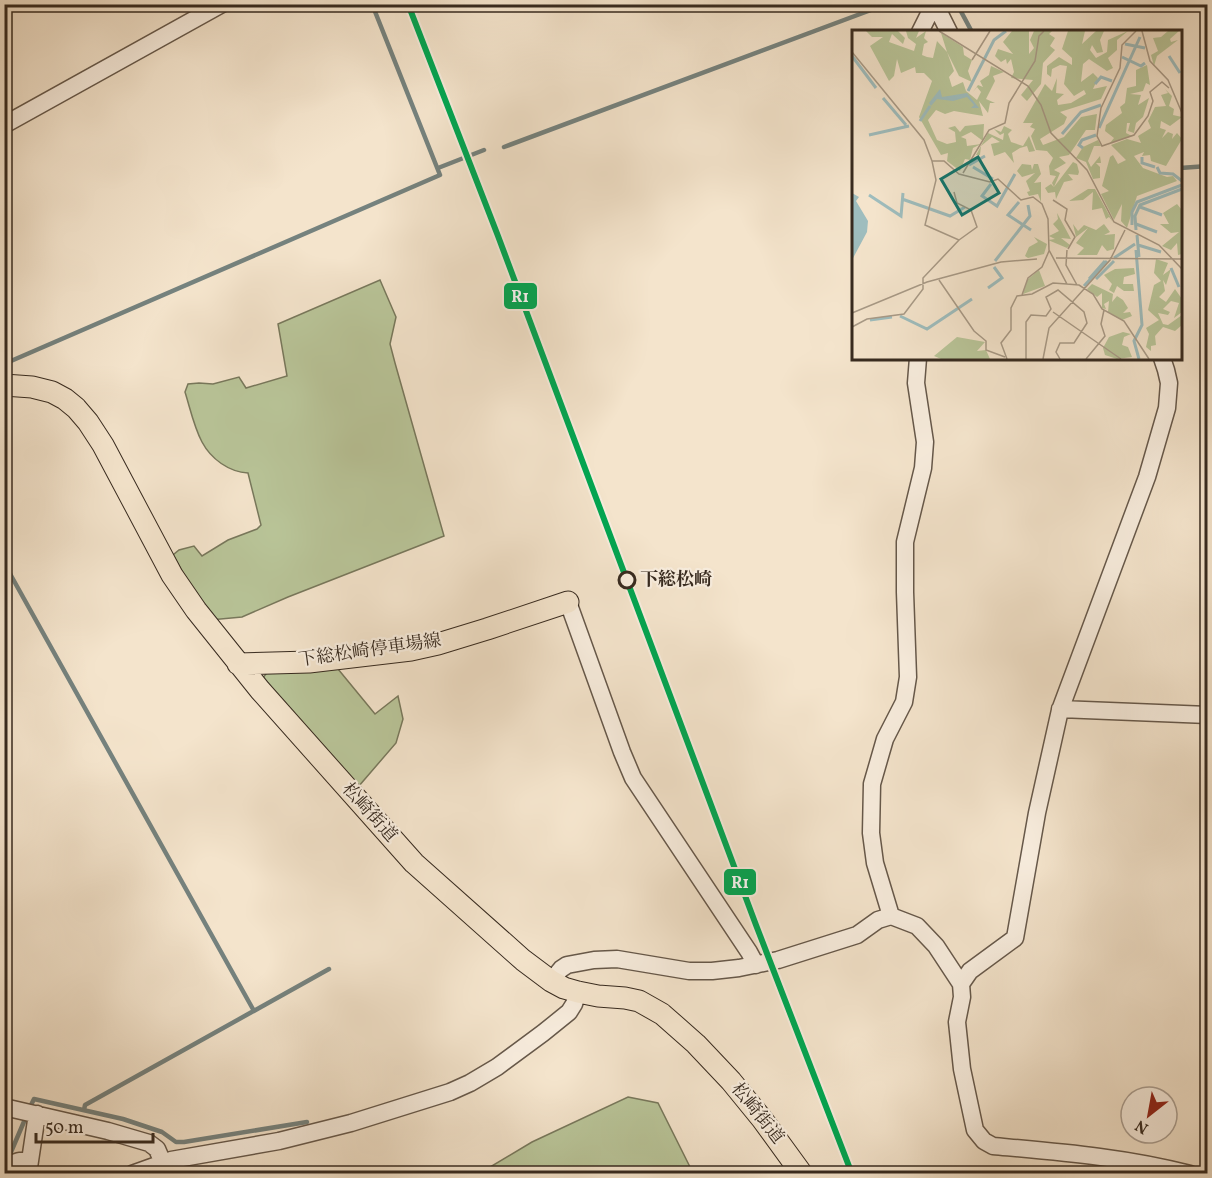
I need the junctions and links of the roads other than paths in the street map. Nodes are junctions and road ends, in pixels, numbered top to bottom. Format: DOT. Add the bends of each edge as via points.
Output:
graph roads {
  1 [pos="222,4"];
  2 [pos="934,4"];
  3 [pos="921,30"];
  4 [pos="948,30"];
  5 [pos="4,125"];
  6 [pos="918,360"];
  7 [pos="1163,360"];
  8 [pos="4,385"];
  9 [pos="568,602"];
  10 [pos="238,664"];
  11 [pos="1060,709"];
  12 [pos="1208,715"];
  13 [pos="891,916"];
  14 [pos="756,964"];
  15 [pos="552,981"];
  16 [pos="961,984"];
  17 [pos="578,992"];
  18 [pos="4,1107"];
  19 [pos="37,1114"];
  20 [pos="164,1163"];
  21 [pos="4,1166"];
  22 [pos="28,1167"];
  23 [pos="132,1173"];
  24 [pos="802,1173"];
  25 [pos="1190,1173"];
  1 -- 5 [label="street"];
  2 -- 3 [label="street"];
  2 -- 4 [label="street"];
  6 -- 13 [label="street" via="916,383 925,442 905,542 908,677 904,702 885,739 872,784 875,863"];
  7 -- 11 [label="street" via="1169,383 1167,408 1147,477"];
  8 -- 10 [label="main road, 松崎街道" via="52,392 82,415 103,446 172,575"];
  9 -- 10 [label="main road, 下総松崎停車場線" via="411,650 309,662"];
  9 -- 14 [label="street" via="633,778"];
  10 -- 15 [label="main road, 松崎街道" via="414,863"];
  11 -- 12 [label="street"];
  11 -- 16 [label="street" via="1015,938 970,971"];
  13 -- 14 [label="street" via="857,935"];
  13 -- 16 [label="street" via="917,926 936,946"];
  14 -- 15 [label="street" via="689,971 617,959 594,960 567,965"];
  15 -- 17 [label="main road, 松崎街道"];
  16 -- 25 [label="street" via="957,1022 962,1069 975,1130 984,1141 993,1146 1102,1157"];
  17 -- 20 [label="street" via="568,1012 543,1034 496,1067 450,1092 279,1141"];
  17 -- 24 [label="main road, 松崎街道" via="632,999 662,1014 731,1082"];
  18 -- 19 [label="street"];
  19 -- 20 [label="street" via="149,1143"];
  19 -- 22 [label="street"];
  20 -- 23 [label="street"];
  21 -- 22 [label="street" via="19,1161"];
}
